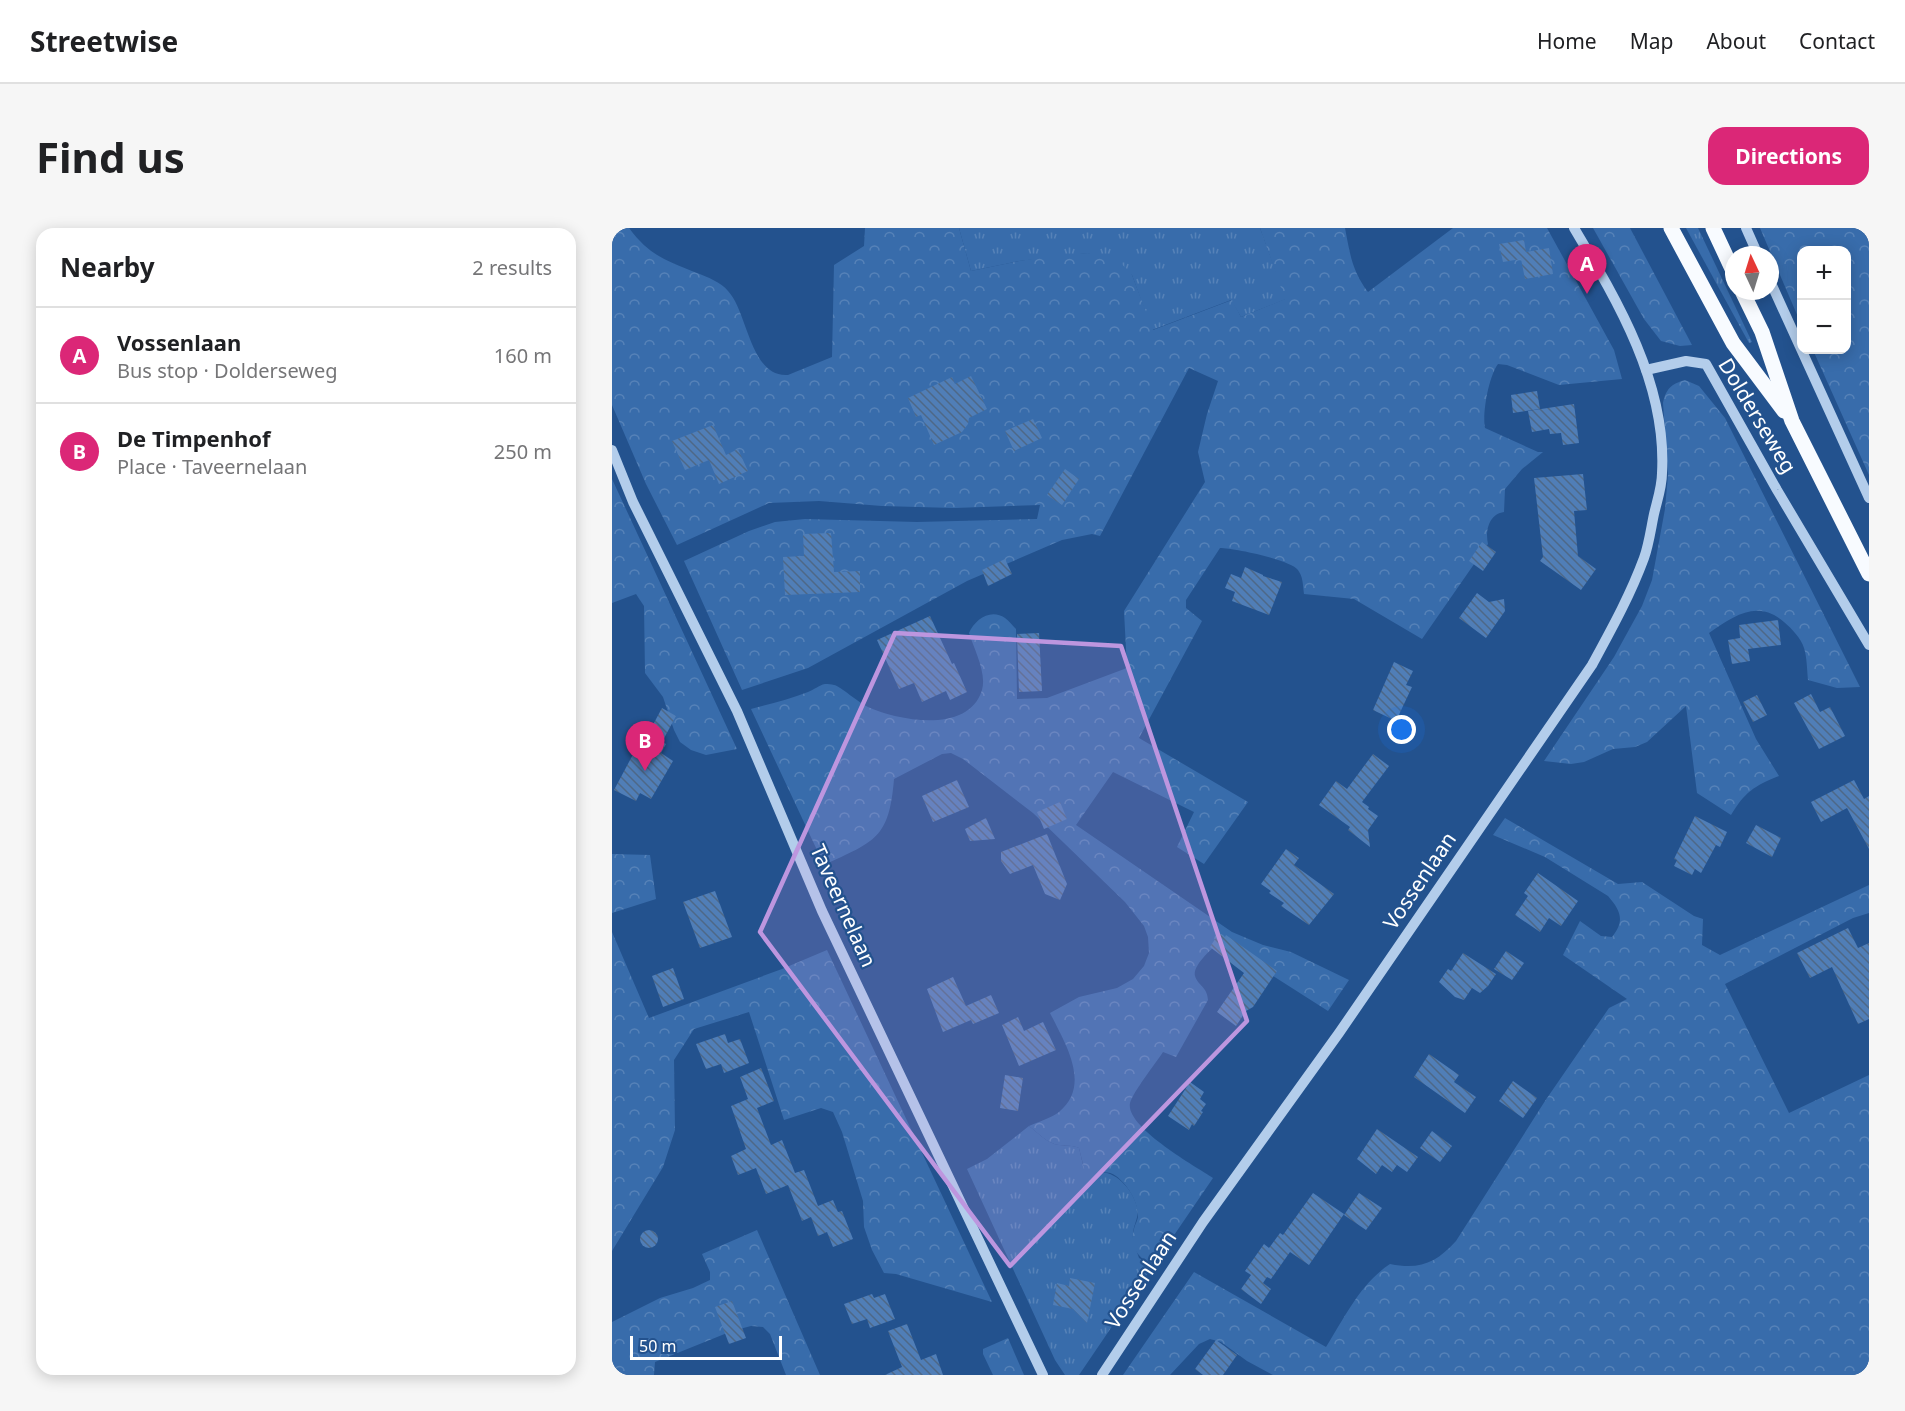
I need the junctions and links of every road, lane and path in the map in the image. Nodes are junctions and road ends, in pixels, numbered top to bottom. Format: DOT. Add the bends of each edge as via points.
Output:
graph roads {
  1 [pos="1574,228"];
  2 [pos="1671,228"];
  3 [pos="1713,228"];
  4 [pos="1746,228"];
  5 [pos="1754,246"];
  6 [pos="1725,254"];
  7 [pos="1746,300"];
  8 [pos="1779,300"];
  9 [pos="1646,370"];
  10 [pos="1792,421"];
  11 [pos="612,450"];
  12 [pos="1869,498"];
  13 [pos="1869,574"];
  14 [pos="1869,645"];
  15 [pos="1043,1375"];
  16 [pos="1102,1375"];
  1 -- 9 [label="street" via="1608,286"];
  2 -- 10 [label="main road, Dolderseweg" via="1733,343"];
  3 -- 6 [label="main road"];
  4 -- 5 [label="street"];
  7 -- 10 [label="main road, Dolderseweg" via="1762,332"];
  8 -- 12 [label="street"];
  9 -- 14 [label="street, Dolderseweg" via="1686,361 1706,364"];
  9 -- 16 [label="street, Vossenlaan" via="1662,441 1662,476 1644,556 1621,612 1592,665 1339,1034 1203,1222"];
  10 -- 13 [label="main road, Dolderseweg"];
  11 -- 15 [label="street, Taveernelaan" via="633,502 737,711 822,911"];
}
